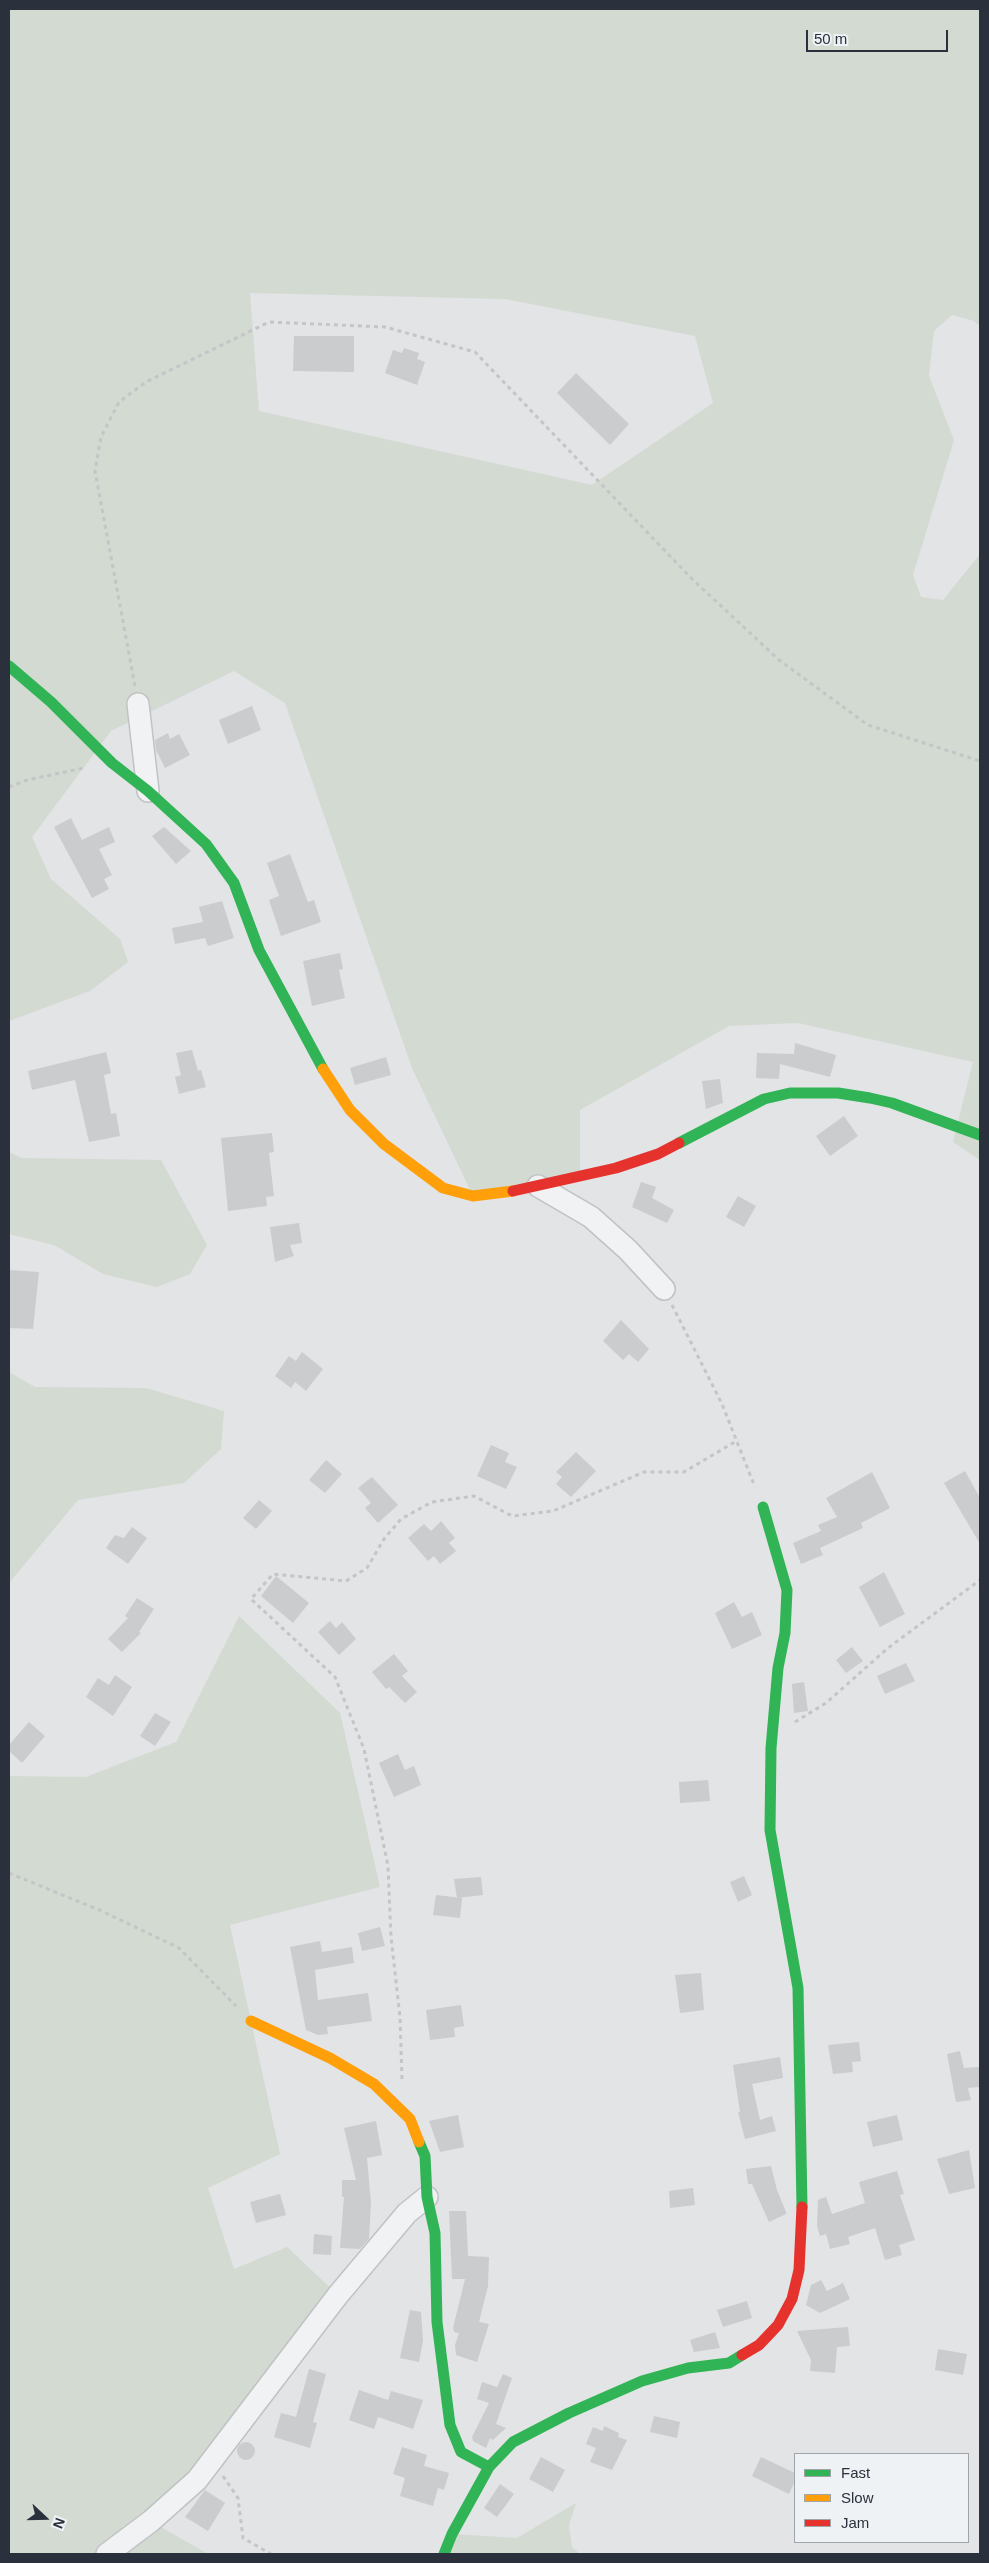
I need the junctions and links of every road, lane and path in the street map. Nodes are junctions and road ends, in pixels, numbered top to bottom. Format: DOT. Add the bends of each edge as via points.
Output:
graph roads {
  1 [pos="9,666"];
  2 [pos="138,704"];
  3 [pos="980,761"];
  4 [pos="112,763"];
  5 [pos="9,787"];
  6 [pos="148,790"];
  7 [pos="980,1135"];
  8 [pos="538,1186"];
  9 [pos="664,1289"];
  10 [pos="738,1440"];
  11 [pos="763,1507"];
  12 [pos="980,1580"];
  13 [pos="773,1730"];
  14 [pos="9,1873"];
  15 [pos="251,2021"];
  16 [pos="403,2085"];
  17 [pos="427,2197"];
  18 [pos="207,2465"];
  19 [pos="488,2467"];
  20 [pos="107,2554"];
  21 [pos="271,2554"];
  22 [pos="444,2554"];
  1 -- 4 [label="street" via="52,702"];
  2 -- 3 [label="path" via="95,471 101,437 119,402 146,382 269,322 385,327 475,352 690,576 779,660 868,725"];
  2 -- 6 [label="street"];
  4 -- 5 [label="path" via="28,780"];
  4 -- 6 [label="street"];
  6 -- 8 [label="street" via="206,844 234,883 259,950 325,1073 350,1110 384,1144 443,1188 473,1196"];
  7 -- 8 [label="street" via="870,1098 838,1093 790,1093 756,1102 658,1154 616,1168"];
  8 -- 9 [label="street" via="591,1217"];
  9 -- 10 [label="path" via="702,1360"];
  10 -- 11 [label="path"];
  10 -- 16 [label="path" via="684,1472 644,1472 553,1511 512,1516 474,1496 432,1502 401,1519 384,1539 367,1568 346,1581 273,1574 251,1599 335,1677 364,1749 388,1866"];
  11 -- 13 [label="street" via="787,1590"];
  12 -- 13 [label="path" via="888,1648 826,1703 801,1720"];
  13 -- 19 [label="street" via="770,1830 798,1988 803,2188 799,2270 792,2300 778,2325 759,2345 729,2363 688,2368 642,2381 606,2396 513,2442"];
  14 -- 15 [label="path" via="104,1912 179,1948"];
  15 -- 17 [label="street" via="330,2058 374,2084 393,2101 410,2119 419,2137 425,2156"];
  17 -- 18 [label="street" via="407,2213 338,2294"];
  17 -- 19 [label="street" via="435,2233 438,2322 450,2425 461,2452"];
  18 -- 20 [label="street" via="197,2480 151,2521"];
  18 -- 21 [label="path" via="223,2477 238,2498 243,2538"];
  19 -- 22 [label="street"];
}
